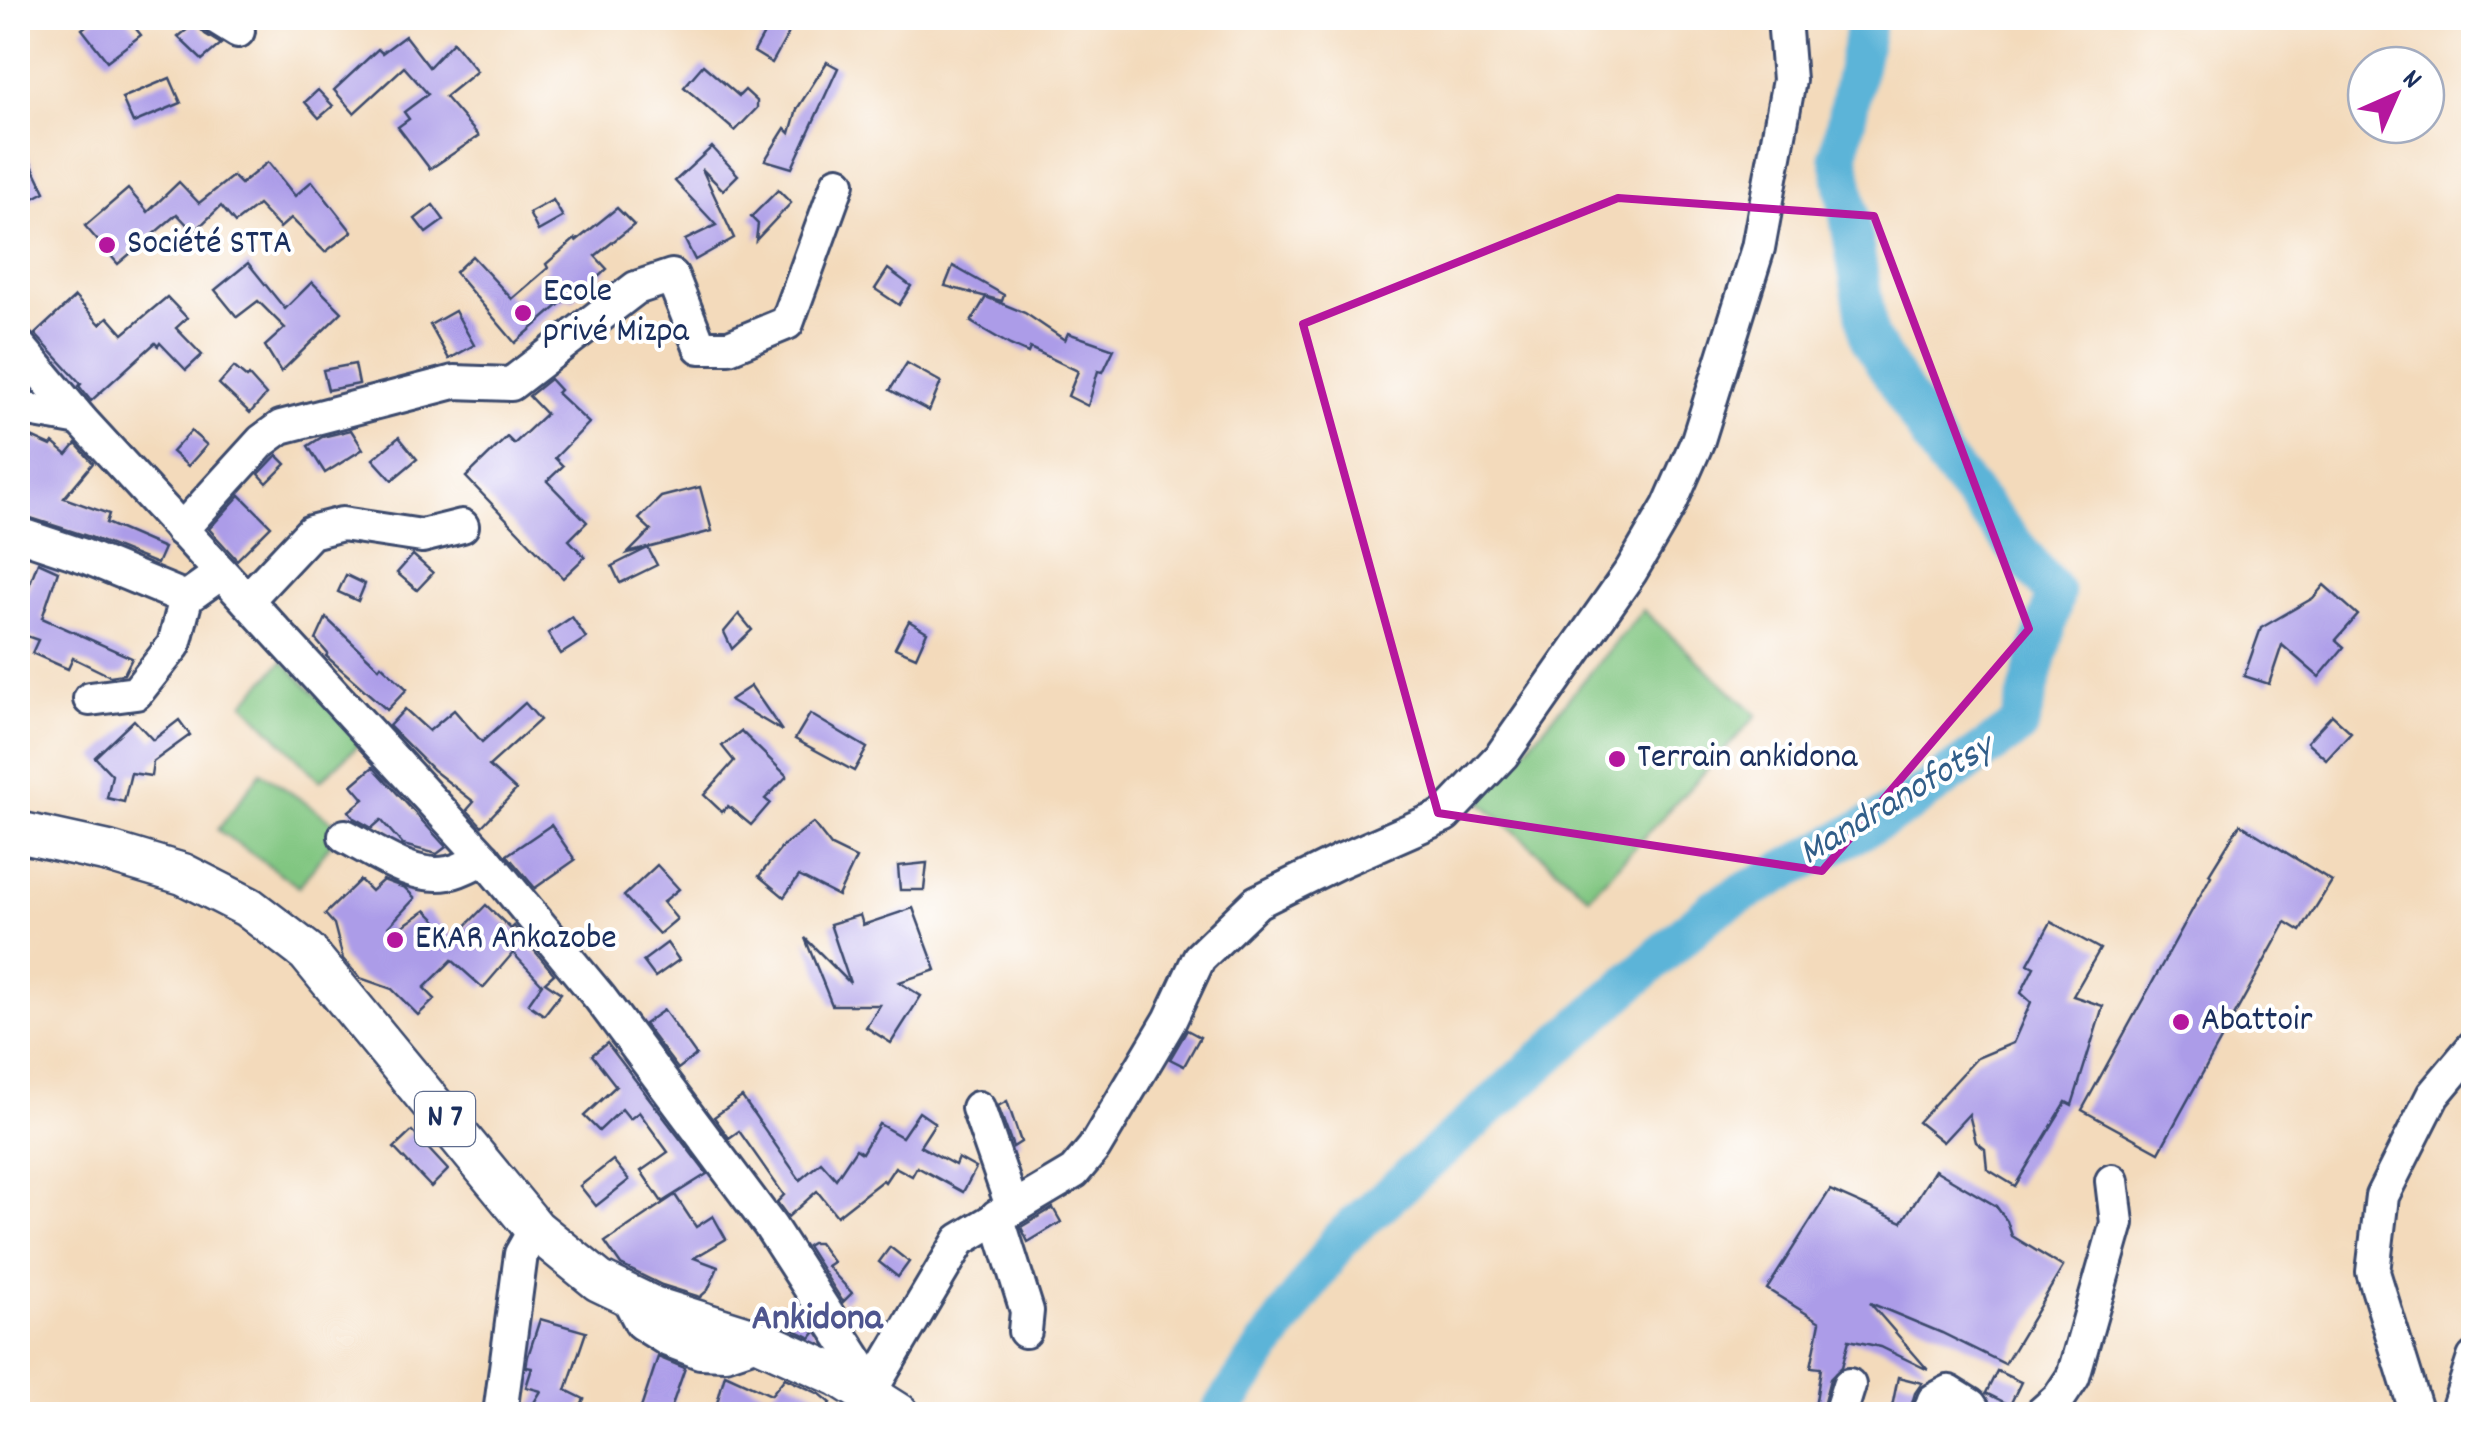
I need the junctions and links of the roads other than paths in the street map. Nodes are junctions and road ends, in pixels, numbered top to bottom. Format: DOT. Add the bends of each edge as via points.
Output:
graph roads {
  1 [pos="1784,18"];
  2 [pos="838,183"];
  3 [pos="18,345"];
  4 [pos="18,408"];
  5 [pos="80,420"];
  6 [pos="462,526"];
  7 [pos="181,530"];
  8 [pos="18,534"];
  9 [pos="221,572"];
  10 [pos="186,598"];
  11 [pos="246,600"];
  12 [pos="90,698"];
  13 [pos="19,829"];
  14 [pos="345,836"];
  15 [pos="484,858"];
  16 [pos="2474,1046"];
  17 [pos="978,1108"];
  18 [pos="2112,1181"];
  19 [pos="1004,1211"];
  20 [pos="535,1229"];
  21 [pos="1025,1331"];
  22 [pos="2474,1358"];
  23 [pos="885,1401"];
  24 [pos="500,1414"];
  25 [pos="1928,1414"];
  26 [pos="1976,1414"];
  27 [pos="2042,1414"];
  28 [pos="2417,1414"];
  29 [pos="2456,1414"];
  1 -- 19 [label="street" via="1789,80 1758,248 1698,440 1631,571 1502,755 1444,815 1258,902 1199,958 1094,1148 1074,1172"];
  2 -- 7 [label="street" via="788,323 729,347 700,347 672,276 636,288 511,384 454,382 281,427"];
  3 -- 5 [label="street"];
  4 -- 5 [label="street"];
  5 -- 7 [label="street"];
  6 -- 11 [label="street" via="422,536 342,524 311,532"];
  7 -- 9 [label="street"];
  8 -- 10 [label="street"];
  9 -- 10 [label="street"];
  9 -- 11 [label="street"];
  10 -- 12 [label="street" via="174,645 136,694"];
  11 -- 15 [label="street"];
  13 -- 20 [label="main road, N 7" via="183,874 248,907 307,952"];
  14 -- 15 [label="street" via="397,864 433,874"];
  15 -- 23 [label="street" via="600,998 770,1226"];
  16 -- 28 [label="street" via="2433,1095 2382,1196 2373,1272"];
  17 -- 19 [label="street"];
  18 -- 27 [label="street" via="2117,1223 2073,1377"];
  19 -- 21 [label="street" via="1027,1311"];
  19 -- 23 [label="street" via="960,1240"];
  20 -- 23 [label="main road, N 7" via="600,1282 653,1307 762,1341"];
  20 -- 24 [label="street" via="521,1254"];
  22 -- 29 [label="street"];
  25 -- 26 [label="street" via="1934,1400 1949,1392"];
}
